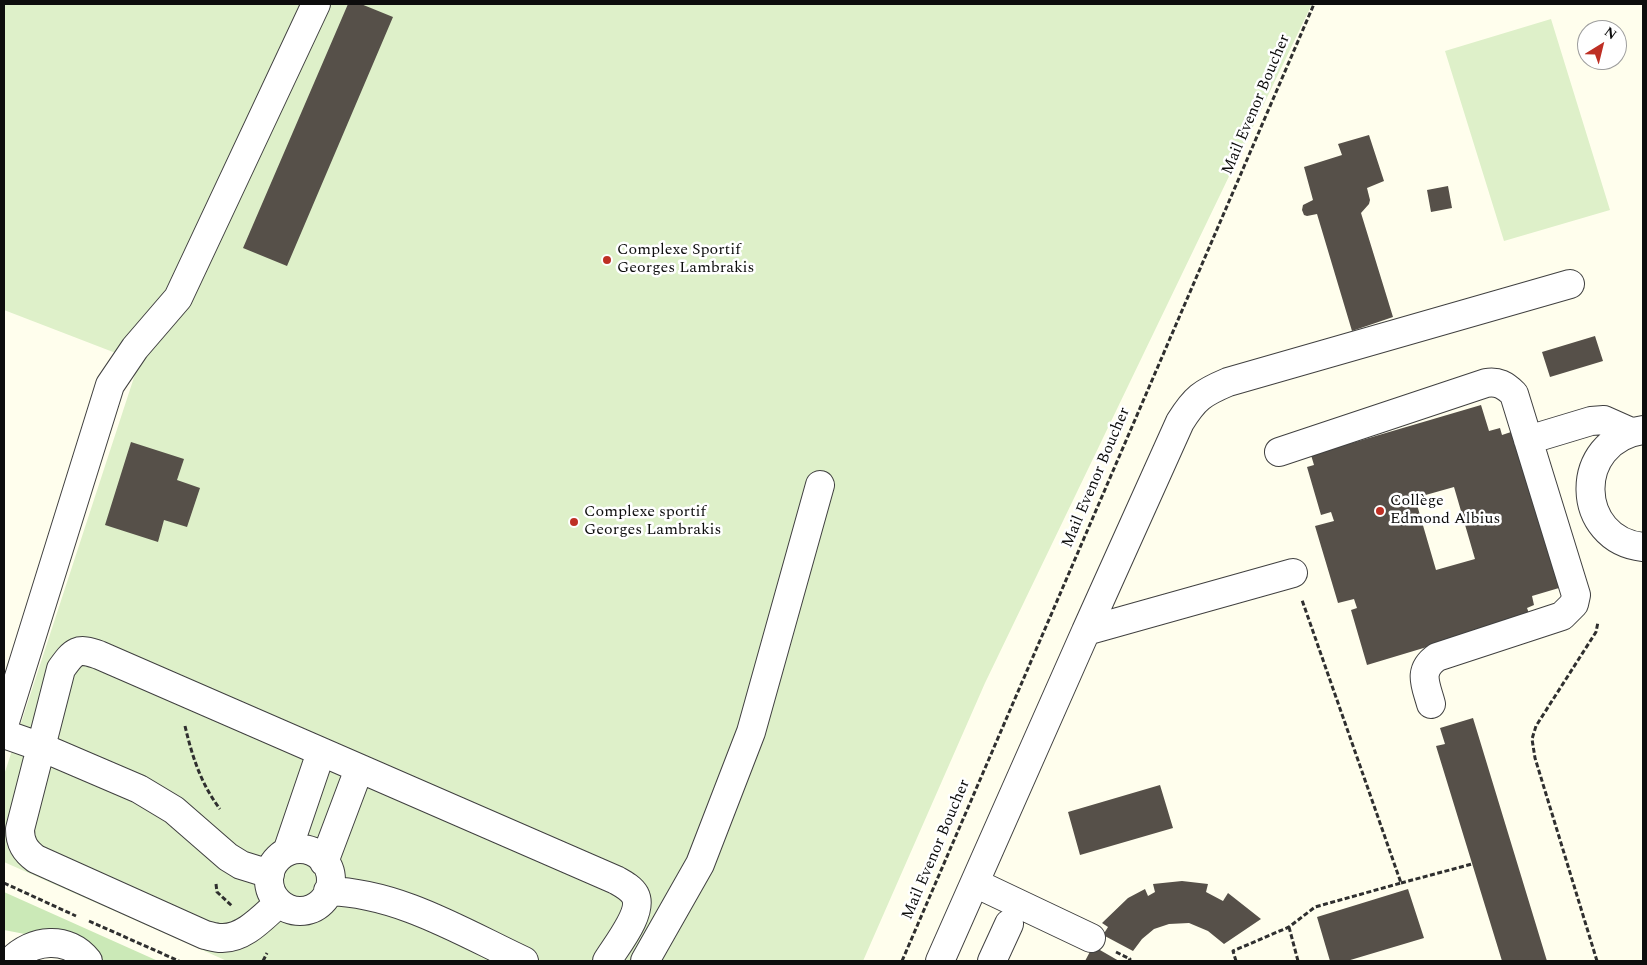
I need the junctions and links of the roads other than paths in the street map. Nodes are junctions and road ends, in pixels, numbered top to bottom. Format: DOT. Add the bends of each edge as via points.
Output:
graph roads {
  1 [pos="316,4"];
  2 [pos="1570,284"];
  3 [pos="1637,431"];
  4 [pos="1528,440"];
  5 [pos="1279,452"];
  6 [pos="820,485"];
  7 [pos="1643,547"];
  8 [pos="1293,574"];
  9 [pos="1086,631"];
  10 [pos="1431,704"];
  11 [pos="4,724"];
  12 [pos="4,734"];
  13 [pos="41,748"];
  14 [pos="321,752"];
  15 [pos="359,769"];
  16 [pos="287,852"];
  17 [pos="324,862"];
  18 [pos="270,874"];
  19 [pos="976,883"];
  20 [pos="328,891"];
  21 [pos="279,903"];
  22 [pos="1009,924"];
  23 [pos="1091,938"];
  24 [pos="4,940"];
  25 [pos="39,944"];
  26 [pos="11,961"];
  27 [pos="88,961"];
  28 [pos="524,961"];
  29 [pos="606,961"];
  30 [pos="645,961"];
  31 [pos="940,961"];
  32 [pos="992,961"];
  1 -- 11 [label="street" via="178,298 135,348 110,385"];
  2 -- 9 [label="street" via="1228,382 1205,392 1189,407 1180,422"];
  3 -- 4 [label="street" via="1604,420 1591,421"];
  3 -- 7 [label="street" via="1613,440 1600,455 1592,473 1590,492 1594,512 1606,529 1621,541"];
  4 -- 5 [label="street" via="1514,394 1495,382"];
  4 -- 10 [label="street" via="1576,595 1574,604 1562,616 1430,662 1424,676"];
  6 -- 30 [label="street" via="751,732 700,864"];
  8 -- 9 [label="street"];
  9 -- 19 [label="street"];
  12 -- 13 [label="street"];
  13 -- 14 [label="street" via="61,669 74,652 86,650"];
  13 -- 18 [label="street" via="139,789 174,810 228,857 241,865"];
  13 -- 21 [label="street" via="20,829 20,840 36,859 205,935 222,939 241,934"];
  14 -- 15 [label="street"];
  14 -- 16 [label="street"];
  15 -- 17 [label="street"];
  15 -- 29 [label="street" via="628,887 635,894 636,914"];
  16 -- 17 [label="street" via="307,851"];
  16 -- 18 [label="street" via="273,865"];
  17 -- 20 [label="street" via="331,881"];
  18 -- 21 [label="street" via="272,894"];
  19 -- 23 [label="street"];
  19 -- 31 [label="street"];
  20 -- 21 [label="street" via="324,900 307,910 297,911"];
  20 -- 28 [label="street" via="375,896 416,910"];
  22 -- 32 [label="street"];
  24 -- 25 [label="street"];
  25 -- 26 [label="street" via="24,950"];
  25 -- 27 [label="street" via="55,942 70,947"];
}
